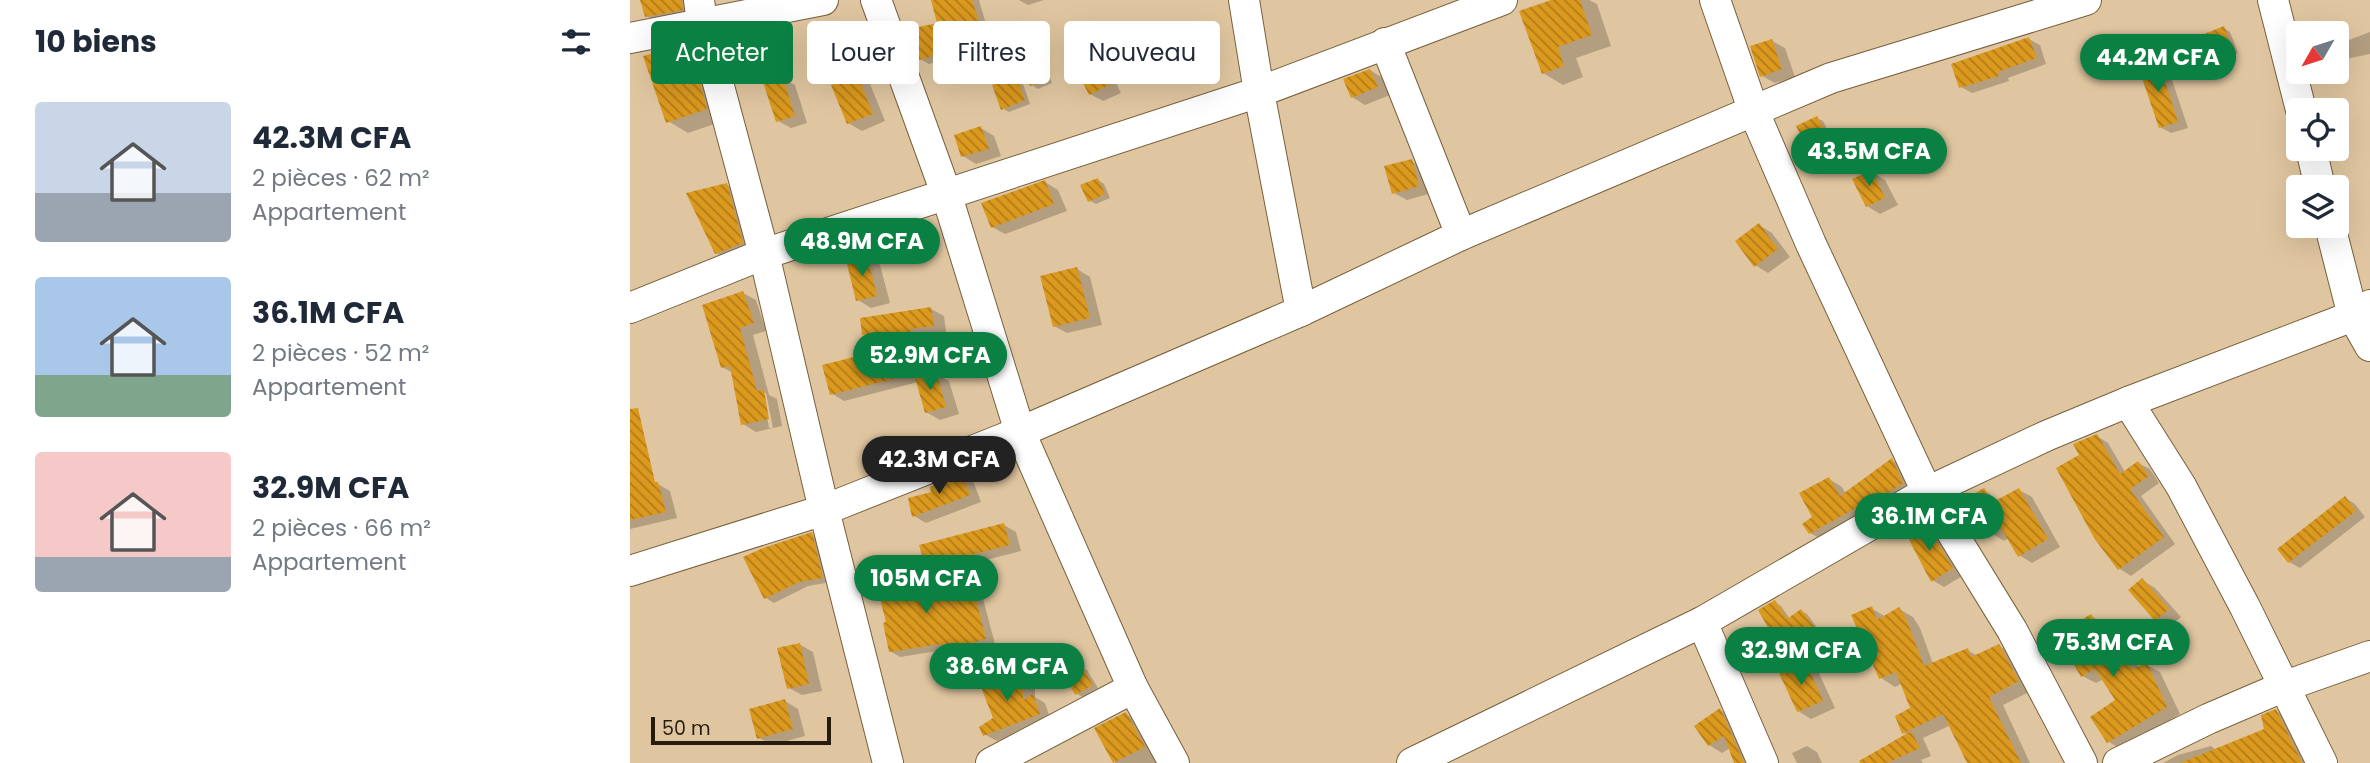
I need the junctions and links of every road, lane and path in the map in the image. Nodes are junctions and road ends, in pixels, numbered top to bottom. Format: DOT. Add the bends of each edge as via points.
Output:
graph roads {
  1 [pos="823,0"];
  2 [pos="876,0"];
  3 [pos="1244,0"];
  4 [pos="1503,0"];
  5 [pos="1715,0"];
  6 [pos="2086,0"];
  7 [pos="2273,0"];
  8 [pos="701,12"];
  9 [pos="630,38"];
  10 [pos="1385,43"];
  11 [pos="1259,92"];
  12 [pos="2298,98"];
  13 [pos="1754,112"];
  14 [pos="946,193"];
  15 [pos="1461,235"];
  16 [pos="2334,238"];
  17 [pos="764,254"];
  18 [pos="630,308"];
  19 [pos="1301,311"];
  20 [pos="2361,311"];
  21 [pos="2370,346"];
  22 [pos="2128,402"];
  23 [pos="1020,432"];
  24 [pos="1927,492"];
  25 [pos="824,510"];
  26 [pos="630,571"];
  27 [pos="1702,622"];
  28 [pos="2370,656"];
  29 [pos="2285,686"];
  30 [pos="1133,688"];
  31 [pos="888,763"];
  32 [pos="990,763"];
  33 [pos="1174,763"];
  34 [pos="1412,763"];
  35 [pos="1763,763"];
  36 [pos="2082,763"];
  37 [pos="2118,763"];
  38 [pos="2322,763"];
  1 -- 8 [label="street"];
  2 -- 14 [label="street"];
  3 -- 11 [label="street"];
  4 -- 10 [label="street"];
  5 -- 13 [label="street"];
  6 -- 13 [label="street" via="1871,64"];
  7 -- 12 [label="street"];
  8 -- 9 [label="street"];
  8 -- 17 [label="street"];
  10 -- 11 [label="street"];
  10 -- 15 [label="street"];
  11 -- 14 [label="street"];
  11 -- 19 [label="street"];
  13 -- 15 [label="street"];
  13 -- 24 [label="street"];
  14 -- 17 [label="street"];
  14 -- 23 [label="street"];
  15 -- 19 [label="street"];
  16 -- 20 [label="street"];
  17 -- 18 [label="street"];
  17 -- 25 [label="street"];
  19 -- 23 [label="street"];
  20 -- 21 [label="street"];
  20 -- 22 [label="street"];
  22 -- 24 [label="street"];
  22 -- 29 [label="street" via="2181,486"];
  23 -- 25 [label="street"];
  23 -- 30 [label="street"];
  24 -- 27 [label="street"];
  24 -- 36 [label="street" via="2012,630"];
  25 -- 26 [label="street"];
  25 -- 31 [label="street"];
  27 -- 34 [label="street"];
  27 -- 35 [label="street"];
  28 -- 29 [label="street"];
  29 -- 37 [label="street"];
  29 -- 38 [label="street"];
  30 -- 32 [label="street"];
  30 -- 33 [label="street"];
}
